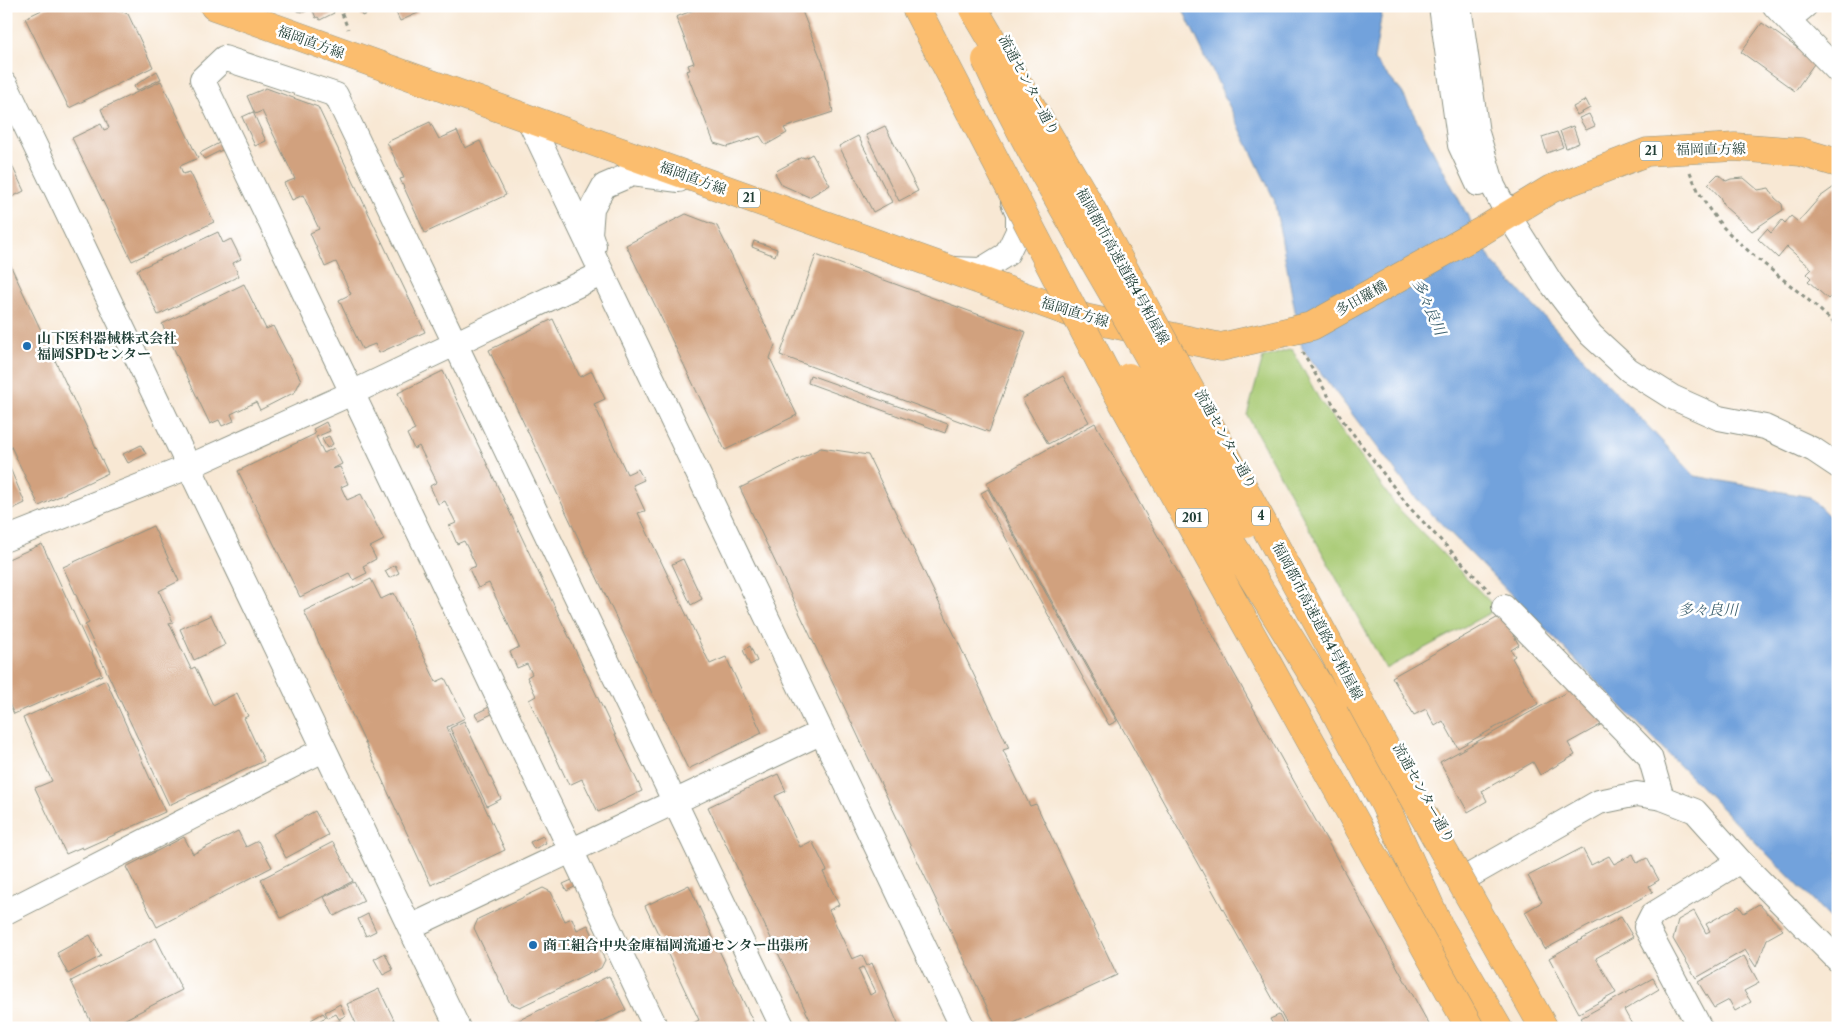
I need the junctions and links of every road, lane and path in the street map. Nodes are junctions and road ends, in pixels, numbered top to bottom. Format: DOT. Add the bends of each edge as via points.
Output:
graph roads {
  1 [pos="214,6"];
  2 [pos="914,6"];
  3 [pos="962,6"];
  4 [pos="972,6"];
  5 [pos="988,6"];
  6 [pos="1441,6"];
  7 [pos="1459,6"];
  8 [pos="1789,11"];
  9 [pos="1838,71"];
  10 [pos="6,85"];
  11 [pos="529,120"];
  12 [pos="988,148"];
  13 [pos="1680,149"];
  14 [pos="1838,163"];
  15 [pos="1478,184"];
  16 [pos="714,185"];
  17 [pos="1508,215"];
  18 [pos="1482,231"];
  19 [pos="1035,236"];
  20 [pos="948,270"];
  21 [pos="601,274"];
  22 [pos="1085,318"];
  23 [pos="1838,327"];
  24 [pos="1292,331"];
  25 [pos="1171,338"];
  26 [pos="457,343"];
  27 [pos="352,393"];
  28 [pos="1838,466"];
  29 [pos="188,467"];
  30 [pos="6,539"];
  31 [pos="1504,607"];
  32 [pos="820,733"];
  33 [pos="323,750"];
  34 [pos="1662,798"];
  35 [pos="675,802"];
  36 [pos="1444,828"];
  37 [pos="571,850"];
  38 [pos="1740,861"];
  39 [pos="1469,876"];
  40 [pos="6,912"];
  41 [pos="410,927"];
  42 [pos="1838,960"];
  43 [pos="458,1028"];
  44 [pos="656,1028"];
  45 [pos="783,1028"];
  46 [pos="963,1028"];
  47 [pos="1472,1028"];
  48 [pos="1498,1028"];
  49 [pos="1544,1028"];
  50 [pos="1555,1028"];
  51 [pos="1700,1028"];
  1 -- 11 [label="main road, 福岡直方線 / 21"];
  2 -- 12 [label="main road, 201"];
  2 -- 19 [label="main road, bridge"];
  3 -- 36 [label="main road, bridge" via="1012,114 1208,462 1292,600"];
  4 -- 49 [label="main road, 福岡都市高速道路4号粕屋線 / 4, bridge" via="1086,197 1402,778"];
  5 -- 25 [label="main road, 流通センター通り" via="1053,130"];
  6 -- 15 [label="street" via="1460,145"];
  7 -- 17 [label="street" via="1478,133 1493,186"];
  8 -- 9 [label="street"];
  10 -- 29 [label="street"];
  11 -- 16 [label="main road, 福岡直方線 / 21"];
  11 -- 21 [label="street"];
  12 -- 20 [label="street" via="1018,214 1018,231 1007,254 981,270"];
  12 -- 22 [label="main road, 201"];
  13 -- 14 [label="main road, 福岡直方線 / 21" via="1735,147 1801,152"];
  13 -- 17 [label="main road, 福岡直方線 / 21" via="1648,152 1551,189"];
  13 -- 23 [label="path" via="1698,192 1726,230"];
  16 -- 20 [label="main road, 福岡直方線 / 21"];
  16 -- 21 [label="street" via="632,174 604,186 592,208 590,234"];
  17 -- 18 [label="main road, 福岡直方線 / 21"];
  17 -- 28 [label="street" via="1551,283 1591,335 1629,370 1672,397 1719,418 1765,427 1814,450"];
  18 -- 24 [label="main road, 多田羅橋 / 21" via="1312,326"];
  19 -- 47 [label="main road, bridge" via="1112,385"];
  19 -- 48 [label="main road, bridge" via="1104,337 1333,708 1385,806 1438,924"];
  20 -- 22 [label="main road, 福岡直方線 / 21"];
  21 -- 26 [label="street"];
  21 -- 32 [label="street"];
  22 -- 25 [label="main road, 福岡直方線 / 21"];
  22 -- 47 [label="main road, 201"];
  24 -- 25 [label="main road, 福岡直方線 / 21" via="1221,347"];
  24 -- 31 [label="path" via="1344,422 1409,507"];
  25 -- 36 [label="main road, 流通センター通り"];
  26 -- 27 [label="street"];
  26 -- 27 [label="street" via="336,95 224,58 202,78"];
  26 -- 35 [label="street"];
  27 -- 29 [label="street"];
  27 -- 37 [label="street"];
  29 -- 30 [label="street"];
  29 -- 33 [label="street"];
  31 -- 34 [label="street" via="1650,757"];
  32 -- 35 [label="street"];
  32 -- 46 [label="street"];
  33 -- 40 [label="street"];
  33 -- 41 [label="street"];
  34 -- 38 [label="street" via="1695,811"];
  34 -- 39 [label="street" via="1637,794 1599,802"];
  35 -- 37 [label="street"];
  35 -- 45 [label="street"];
  36 -- 39 [label="main road, 流通センター通り"];
  37 -- 41 [label="street"];
  37 -- 44 [label="street"];
  38 -- 42 [label="street"];
  38 -- 51 [label="street" via="1652,915 1646,927"];
  39 -- 50 [label="main road, 流通センター通り"];
  41 -- 43 [label="street"];
}
